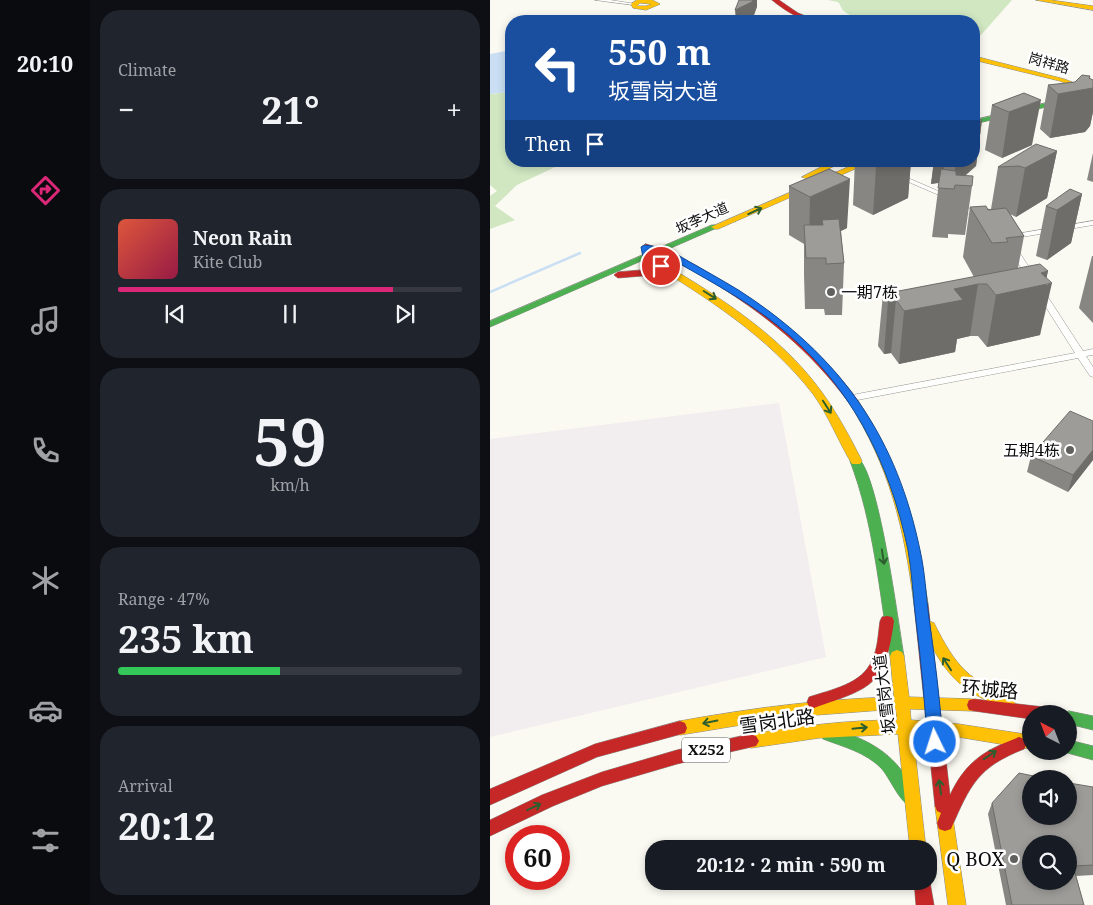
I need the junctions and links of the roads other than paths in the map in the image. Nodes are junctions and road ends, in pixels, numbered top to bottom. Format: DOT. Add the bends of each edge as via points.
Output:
graph roads {
  1 [pos="597,0"];
  2 [pos="768,0"];
  3 [pos="775,0"];
  4 [pos="1039,0"];
  5 [pos="1068,0"];
  6 [pos="653,1"];
  7 [pos="634,4"];
  8 [pos="1093,4"];
  9 [pos="1093,8"];
  10 [pos="790,15"];
  11 [pos="799,15"];
  12 [pos="980,60"];
  13 [pos="1075,88"];
  14 [pos="1091,94"];
  15 [pos="1055,102"];
  16 [pos="1093,107"];
  17 [pos="980,110"];
  18 [pos="980,121"];
  19 [pos="827,167"];
  20 [pos="856,167"];
  21 [pos="906,179"];
  22 [pos="987,222"];
  23 [pos="1093,223"];
  24 [pos="710,231"];
  25 [pos="664,251"];
  26 [pos="646,252"];
  27 [pos="703,274"];
  28 [pos="688,282"];
  29 [pos="582,285"];
  30 [pos="540,303"];
  31 [pos="490,312"];
  32 [pos="490,324"];
  33 [pos="490,331"];
  34 [pos="1093,352"];
  35 [pos="1080,354"];
  36 [pos="1093,374"];
  37 [pos="852,398"];
  38 [pos="921,608"];
  39 [pos="889,611"];
  40 [pos="903,702"];
  41 [pos="933,702"];
  42 [pos="1022,707"];
  43 [pos="798,709"];
  44 [pos="1022,710"];
  45 [pos="1078,720"];
  46 [pos="1093,723"];
  47 [pos="904,727"];
  48 [pos="934,728"];
  49 [pos="821,732"];
  50 [pos="1022,741"];
  51 [pos="1022,744"];
  52 [pos="1078,749"];
  53 [pos="1093,753"];
  54 [pos="490,797"];
  55 [pos="914,808"];
  56 [pos="945,823"];
  57 [pos="490,828"];
  58 [pos="917,840"];
  59 [pos="923,890"];
  60 [pos="925,905"];
  61 [pos="957,905"];
  1 -- 7 [label="street"];
  2 -- 10 [label="main road"];
  3 -- 11 [label="main road"];
  4 -- 9 [label="main road"];
  5 -- 8 [label="main road"];
  6 -- 7 [label="main road" via="654,7"];
  12 -- 13 [label="main road, 岗祥路" via="1054,78"];
  13 -- 14 [label="main road"];
  13 -- 17 [label="main road"];
  14 -- 15 [label="main road"];
  15 -- 16 [label="main road"];
  15 -- 18 [label="main road"];
  19 -- 26 [label="main road, 坂李大道"];
  24 -- 20 [label="main road, 坂李大道, one-way"];
  21 -- 22 [label="street" via="949,198"];
  23 -- 35 [label="street" via="1003,235"];
  24 -- 25 [label="main road, 坂李大道"];
  24 -- 27 [label="main road" via="689,244 684,253 687,262"];
  25 -- 26 [label="main road"];
  25 -- 27 [label="main road"];
  26 -- 28 [label="main road, 坂雪岗大道"];
  26 -- 29 [label="main road, 坂李大道"];
  26 -- 31 [label="main road, 坂李大道"];
  27 -- 37 [label="main road" via="780,322 821,360"];
  28 -- 29 [label="main road" via="642,272"];
  28 -- 39 [label="main road, 坂雪岗大道, one-way" via="733,310 775,345 806,379 836,421 856,460 872,505 883,555"];
  29 -- 30 [label="main road, 坂李大道"];
  30 -- 32 [label="main road, 坂李大道"];
  30 -- 33 [label="main road"];
  34 -- 35 [label="street"];
  35 -- 36 [label="street"];
  35 -- 37 [label="street"];
  37 -- 38 [label="main road" via="885,456 902,501 914,552"];
  38 -- 41 [label="main road"];
  42 -- 38 [label="main road, one-way" via="992,697 951,671"];
  39 -- 40 [label="main road, 坂雪岗大道"];
  39 -- 43 [label="main road" via="877,667 867,679"];
  40 -- 41 [label="main road, 雪岗北路 / X252"];
  40 -- 43 [label="main road, 雪岗北路 / X252"];
  40 -- 47 [label="main road, 坂雪岗大道"];
  41 -- 44 [label="main road, 环城路 / X252"];
  41 -- 48 [label="main road"];
  43 -- 54 [label="main road, 雪岗北路 / X252, one-way" via="707,722 630,740 564,763"];
  45 -- 46 [label="main road"];
  47 -- 48 [label="main road, 雪岗北路 / X252"];
  49 -- 47 [label="main road, 雪岗北路 / X252, one-way"];
  47 -- 55 [label="main road, 坂雪岗大道"];
  48 -- 50 [label="main road, X252"];
  56 -- 48 [label="main road, one-way"];
  49 -- 55 [label="main road" via="874,750 903,783"];
  57 -- 49 [label="main road, 雪岗北路 / X252, one-way" via="557,796 600,780 701,750 776,736"];
  56 -- 51 [label="main road, one-way" via="963,783 977,764 999,749"];
  52 -- 53 [label="main road"];
  55 -- 58 [label="main road, 坂雪岗大道"];
  56 -- 61 [label="main road"];
  59 -- 60 [label="main road"];
}
